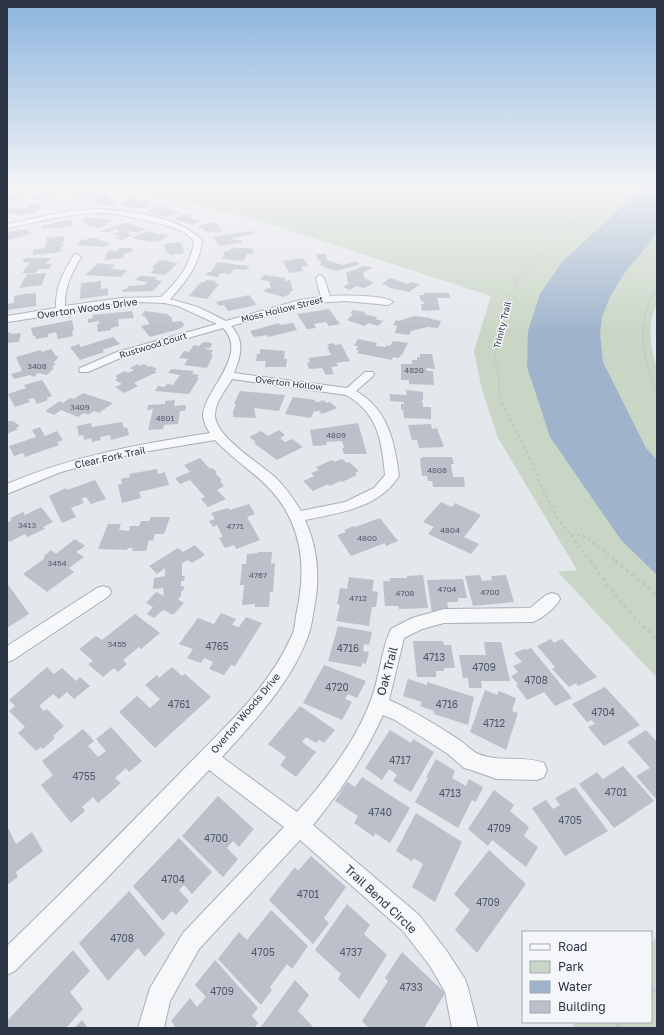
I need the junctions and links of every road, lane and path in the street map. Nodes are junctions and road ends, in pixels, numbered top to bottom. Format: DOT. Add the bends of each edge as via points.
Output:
graph roads {
  1 [pos="194,235"];
  2 [pos="559,235"];
  3 [pos="77,257"];
  4 [pos="320,278"];
  5 [pos="657,288"];
  6 [pos="326,298"];
  7 [pos="162,300"];
  8 [pos="388,302"];
  9 [pos="61,310"];
  10 [pos="7,319"];
  11 [pos="224,323"];
  12 [pos="84,370"];
  13 [pos="369,374"];
  14 [pos="228,375"];
  15 [pos="657,391"];
  16 [pos="349,392"];
  17 [pos="217,436"];
  18 [pos="7,489"];
  19 [pos="297,518"];
  20 [pos="570,535"];
  21 [pos="103,592"];
  22 [pos="657,595"];
  23 [pos="552,598"];
  24 [pos="657,640"];
  25 [pos="7,656"];
  26 [pos="378,704"];
  27 [pos="208,758"];
  28 [pos="537,770"];
  29 [pos="299,826"];
  30 [pos="7,963"];
  31 [pos="151,1028"];
  32 [pos="465,1028"];
  1 -- 7 [label="street" via="198,241 198,252 192,265 180,284"];
  2 -- 20 [label="path, Trinity Trail" via="523,271 508,300 494,359 499,373 499,397 528,454 540,486"];
  3 -- 9 [label="street" via="62,284"];
  4 -- 6 [label="street"];
  5 -- 15 [label="path" via="651,296 642,321 643,348"];
  6 -- 8 [label="street, Moss Hollow Street"];
  6 -- 11 [label="street, Moss Hollow Street"];
  7 -- 9 [label="street, Overton Woods Drive" via="110,303"];
  7 -- 11 [label="street, Overton Woods Drive" via="197,310"];
  9 -- 10 [label="street, Overton Woods Drive"];
  11 -- 12 [label="street, Rustwood Court" via="122,354"];
  11 -- 14 [label="street, Overton Woods Drive" via="235,338 236,347"];
  13 -- 16 [label="street"];
  14 -- 16 [label="street, Overton Hollow"];
  14 -- 17 [label="street, Overton Woods Drive" via="211,402 208,415"];
  16 -- 19 [label="street, Overton Hollow" via="369,404 384,430 392,476 379,491 349,506"];
  17 -- 18 [label="street, Clear Fork Trail" via="60,468"];
  17 -- 19 [label="street, Overton Woods Drive" via="275,483"];
  19 -- 27 [label="street, Overton Woods Drive" via="309,560 310,579 301,636 289,659 266,691"];
  20 -- 22 [label="path" via="581,535 586,538"];
  20 -- 24 [label="path, Trinity Trail" via="623,605"];
  21 -- 25 [label="street"];
  23 -- 26 [label="street, Oak Trail" via="533,615 444,616 418,623 397,634"];
  26 -- 28 [label="street" via="401,714 471,761 497,769"];
  26 -- 29 [label="street, Oak Trail" via="365,733 323,798"];
  27 -- 29 [label="street, Trail Bend Circle"];
  27 -- 30 [label="street, Overton Woods Drive" via="110,862"];
  29 -- 31 [label="street" via="191,940 159,997"];
  29 -- 32 [label="street, Trail Bend Circle" via="411,923 438,958 456,988"];
}
